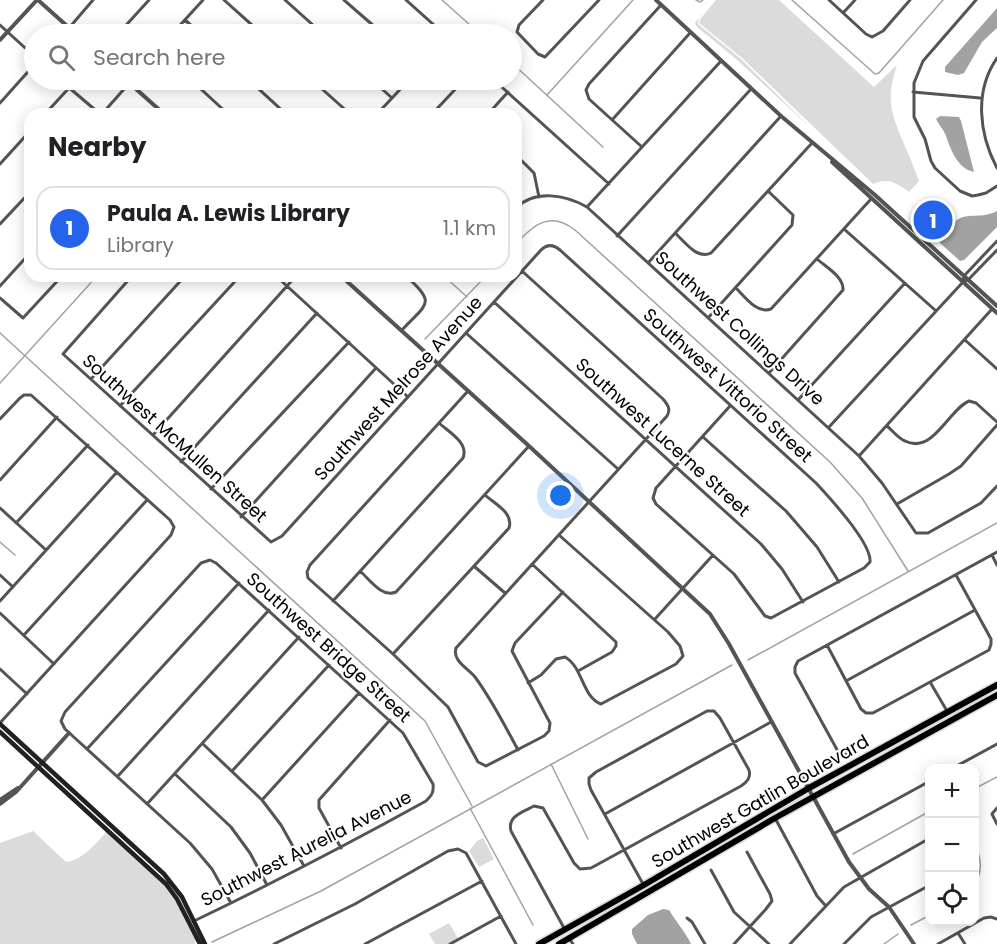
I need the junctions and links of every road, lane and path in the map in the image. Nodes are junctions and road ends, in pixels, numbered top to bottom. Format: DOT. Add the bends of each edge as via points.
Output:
graph roads {
  1 [pos="37,0"];
  2 [pos="93,0"];
  3 [pos="150,0"];
  4 [pos="204,0"];
  5 [pos="224,0"];
  6 [pos="285,0"];
  7 [pos="344,0"];
  8 [pos="406,0"];
  9 [pos="543,0"];
  10 [pos="656,0"];
  11 [pos="829,0"];
  12 [pos="855,0"];
  13 [pos="910,0"];
  14 [pos="976,0"];
  15 [pos="596,1"];
  16 [pos="661,5"];
  17 [pos="843,13"];
  18 [pos="185,20"];
  19 [pos="64,24"];
  20 [pos="72,24"];
  21 [pos="127,24"];
  22 [pos="181,24"];
  23 [pos="190,24"];
  24 [pos="251,24"];
  25 [pos="312,24"];
  26 [pos="372,24"];
  27 [pos="433,24"];
  28 [pos="520,24"];
  29 [pos="0,25"];
  30 [pos="8,32"];
  31 [pos="690,33"];
  32 [pos="522,38"];
  33 [pos="0,40"];
  34 [pos="24,47"];
  35 [pos="997,58"];
  36 [pos="721,61"];
  37 [pos="24,76"];
  38 [pos="751,89"];
  39 [pos="67,90"];
  40 [pos="71,90"];
  41 [pos="121,90"];
  42 [pos="139,90"];
  43 [pos="201,90"];
  44 [pos="260,90"];
  45 [pos="323,90"];
  46 [pos="383,90"];
  47 [pos="400,90"];
  48 [pos="455,90"];
  49 [pos="506,90"];
  50 [pos="508,92"];
  51 [pos="913,92"];
  52 [pos="392,98"];
  53 [pos="981,98"];
  54 [pos="0,103"];
  55 [pos="51,108"];
  56 [pos="94,108"];
  57 [pos="106,108"];
  58 [pos="158,108"];
  59 [pos="221,108"];
  60 [pos="279,108"];
  61 [pos="343,108"];
  62 [pos="383,108"];
  63 [pos="438,108"];
  64 [pos="493,108"];
  65 [pos="781,116"];
  66 [pos="612,120"];
  67 [pos="24,138"];
  68 [pos="812,143"];
  69 [pos="642,147"];
  70 [pos="826,155"];
  71 [pos="522,161"];
  72 [pos="0,164"];
  73 [pos="997,168"];
  74 [pos="609,184"];
  75 [pos="997,186"];
  76 [pos="768,191"];
  77 [pos="539,197"];
  78 [pos="24,198"];
  79 [pos="871,199"];
  80 [pos="522,203"];
  81 [pos="587,207"];
  82 [pos="0,224"];
  83 [pos="844,230"];
  84 [pos="675,233"];
  85 [pos="617,236"];
  86 [pos="997,241"];
  87 [pos="545,247"];
  88 [pos="997,250"];
  89 [pos="817,259"];
  90 [pos="24,260"];
  91 [pos="648,263"];
  92 [pos="522,271"];
  93 [pos="964,276"];
  94 [pos="968,280"];
  95 [pos="56,282"];
  96 [pos="127,282"];
  97 [pos="180,282"];
  98 [pos="234,282"];
  99 [pos="283,282"];
  100 [pos="291,282"];
  101 [pos="348,282"];
  102 [pos="412,282"];
  103 [pos="512,282"];
  104 [pos="963,282"];
  105 [pos="905,283"];
  106 [pos="0,286"];
  107 [pos="287,286"];
  108 [pos="736,288"];
  109 [pos="0,298"];
  110 [pos="494,302"];
  111 [pos="997,306"];
  112 [pos="992,309"];
  113 [pos="935,310"];
  114 [pos="317,313"];
  115 [pos="997,313"];
  116 [pos="708,318"];
  117 [pos="402,330"];
  118 [pos="466,333"];
  119 [pos="965,340"];
  120 [pos="349,342"];
  121 [pos="437,363"];
  122 [pos="376,368"];
  123 [pos="997,369"];
  124 [pos="769,373"];
  125 [pos="91,379"];
  126 [pos="468,391"];
  127 [pos="408,397"];
  128 [pos="798,400"];
  129 [pos="120,406"];
  130 [pos="730,406"];
  131 [pos="57,417"];
  132 [pos="0,419"];
  133 [pos="439,423"];
  134 [pos="997,423"];
  135 [pos="887,426"];
  136 [pos="829,427"];
  137 [pos="152,435"];
  138 [pos="703,437"];
  139 [pos="646,439"];
  140 [pos="88,445"];
  141 [pos="529,446"];
  142 [pos="859,456"];
  143 [pos="181,462"];
  144 [pos="676,466"];
  145 [pos="618,469"];
  146 [pos="117,472"];
  147 [pos="0,480"];
  148 [pos="997,486"];
  149 [pos="211,489"];
  150 [pos="485,495"];
  151 [pos="147,500"];
  152 [pos="589,501"];
  153 [pos="897,504"];
  154 [pos="0,508"];
  155 [pos="241,517"];
  156 [pos="16,523"];
  157 [pos="559,536"];
  158 [pos="269,542"];
  159 [pos="46,550"];
  160 [pos="997,552"];
  161 [pos="713,555"];
  162 [pos="992,555"];
  163 [pos="532,564"];
  164 [pos="997,564"];
  165 [pos="475,567"];
  166 [pos="360,571"];
  167 [pos="956,574"];
  168 [pos="0,575"];
  169 [pos="839,582"];
  170 [pos="238,583"];
  171 [pos="13,587"];
  172 [pos="684,587"];
  173 [pos="563,592"];
  174 [pos="505,593"];
  175 [pos="0,601"];
  176 [pos="333,601"];
  177 [pos="803,602"];
  178 [pos="269,610"];
  179 [pos="975,610"];
  180 [pos="0,613"];
  181 [pos="655,619"];
  182 [pos="24,636"];
  183 [pos="299,637"];
  184 [pos="827,645"];
  185 [pos="393,654"];
  186 [pos="54,664"];
  187 [pos="329,665"];
  188 [pos="0,669"];
  189 [pos="578,671"];
  190 [pos="846,681"];
  191 [pos="930,682"];
  192 [pos="528,683"];
  193 [pos="997,685"];
  194 [pos="360,693"];
  195 [pos="27,694"];
  196 [pos="997,695"];
  197 [pos="948,712"];
  198 [pos="390,720"];
  199 [pos="771,722"];
  200 [pos="0,724"];
  201 [pos="0,732"];
  202 [pos="69,733"];
  203 [pos="734,743"];
  204 [pos="203,744"];
  205 [pos="997,744"];
  206 [pos="87,749"];
  207 [pos="518,750"];
  208 [pos="846,754"];
  209 [pos="841,757"];
  210 [pos="835,760"];
  211 [pos="960,764"];
  212 [pos="41,765"];
  213 [pos="233,770"];
  214 [pos="175,774"];
  215 [pos="117,776"];
  216 [pos="925,784"];
  217 [pos="809,788"];
  218 [pos="433,795"];
  219 [pos="812,798"];
  220 [pos="262,800"];
  221 [pos="0,802"];
  222 [pos="147,804"];
  223 [pos="996,808"];
  224 [pos="605,814"];
  225 [pos="775,818"];
  226 [pos="101,824"];
  227 [pos="997,824"];
  228 [pos="112,827"];
  229 [pos="833,834"];
  230 [pos="925,841"];
  231 [pos="341,848"];
  232 [pos="624,850"];
  233 [pos="747,852"];
  234 [pos="304,866"];
  235 [pos="711,870"];
  236 [pos="859,877"];
  237 [pos="482,881"];
  238 [pos="267,885"];
  239 [pos="644,885"];
  240 [pos="925,888"];
  241 [pos="231,903"];
  242 [pos="825,905"];
  243 [pos="889,907"];
  244 [pos="501,916"];
  245 [pos="687,918"];
  246 [pos="997,919"];
  247 [pos="192,922"];
  248 [pos="750,927"];
  249 [pos="565,930"];
  250 [pos="958,933"];
  251 [pos="554,936"];
  252 [pos="571,941"];
  253 [pos="200,944"];
  254 [pos="205,944"];
  255 [pos="274,944"];
  256 [pos="365,944"];
  257 [pos="450,944"];
  258 [pos="516,944"];
  259 [pos="539,944"];
  260 [pos="546,944"];
  261 [pos="559,944"];
  262 [pos="705,944"];
  263 [pos="734,944"];
  264 [pos="769,944"];
  265 [pos="790,944"];
  266 [pos="844,944"];
  267 [pos="914,944"];
  268 [pos="938,944"];
  269 [pos="965,944"];
  1 -- 19 [label="street"];
  1 -- 30 [label="street"];
  2 -- 20 [label="street"];
  3 -- 21 [label="street"];
  4 -- 18 [label="street"];
  5 -- 24 [label="street"];
  6 -- 25 [label="street"];
  7 -- 26 [label="street"];
  8 -- 27 [label="street"];
  9 -- 28 [label="street"];
  10 -- 16 [label="street"];
  11 -- 17 [label="street"];
  12 -- 17 [label="street"];
  13 -- 17 [label="street" via="875,37 867,35"];
  14 -- 51 [label="street" via="923,60"];
  15 -- 32 [label="street" via="545,57"];
  16 -- 31 [label="street"];
  16 -- 66 [label="street" via="589,84 589,99"];
  18 -- 22 [label="street"];
  18 -- 23 [label="street"];
  29 -- 30 [label="street"];
  30 -- 33 [label="street"];
  30 -- 34 [label="street"];
  31 -- 36 [label="street"];
  31 -- 66 [label="street"];
  35 -- 53 [label="street" via="988,71"];
  36 -- 38 [label="street"];
  36 -- 69 [label="street"];
  37 -- 54 [label="street"];
  38 -- 65 [label="street"];
  38 -- 85 [label="street"];
  39 -- 55 [label="street"];
  40 -- 56 [label="street"];
  41 -- 57 [label="street"];
  42 -- 58 [label="street"];
  43 -- 59 [label="street"];
  44 -- 60 [label="street"];
  45 -- 61 [label="street"];
  46 -- 52 [label="street"];
  47 -- 52 [label="street"];
  48 -- 63 [label="street"];
  49 -- 50 [label="street"];
  50 -- 64 [label="street"];
  50 -- 74 [label="street"];
  51 -- 53 [label="street"];
  51 -- 75 [label="street" via="914,117 935,168 965,194 978,195"];
  52 -- 62 [label="street"];
  53 -- 73 [label="street" via="986,136"];
  65 -- 68 [label="street"];
  65 -- 84 [label="street"];
  66 -- 69 [label="street"];
  67 -- 72 [label="street"];
  68 -- 70 [label="street"];
  68 -- 76 [label="street"];
  69 -- 74 [label="street"];
  70 -- 79 [label="street"];
  70 -- 93 [label="street"];
  71 -- 77 [label="street" via="533,171"];
  74 -- 81 [label="street"];
  76 -- 84 [label="street" via="709,255 699,254"];
  76 -- 108 [label="street" via="793,215 793,223"];
  77 -- 80 [label="street, Southwest Collings Drive"];
  77 -- 81 [label="street, Southwest Collings Drive" via="561,196"];
  78 -- 82 [label="street"];
  79 -- 83 [label="street"];
  79 -- 104 [label="street"];
  81 -- 85 [label="street, Southwest Collings Drive"];
  83 -- 89 [label="street"];
  83 -- 105 [label="street"];
  84 -- 91 [label="street"];
  85 -- 91 [label="street, Southwest Collings Drive"];
  86 -- 93 [label="street"];
  87 -- 92 [label="street, Southwest Melrose Avenue"];
  87 -- 130 [label="street, Southwest Vittorio Street" via="560,249"];
  88 -- 94 [label="street"];
  89 -- 108 [label="street" via="768,310 758,308"];
  89 -- 124 [label="street" via="840,279 843,290"];
  90 -- 106 [label="street"];
  91 -- 116 [label="street, Southwest Collings Drive"];
  92 -- 139 [label="street" via="669,406 667,416"];
  93 -- 94 [label="street"];
  93 -- 104 [label="street"];
  94 -- 104 [label="street"];
  94 -- 111 [label="street"];
  95 -- 109 [label="street" via="23,318"];
  96 -- 125 [label="street, Southwest McMullen Street" via="63,354"];
  97 -- 125 [label="street"];
  98 -- 129 [label="street"];
  99 -- 107 [label="street"];
  100 -- 107 [label="street"];
  101 -- 117 [label="street"];
  102 -- 117 [label="street" via="426,301"];
  103 -- 110 [label="street, Southwest Melrose Avenue"];
  104 -- 112 [label="street"];
  104 -- 113 [label="street"];
  105 -- 113 [label="street"];
  105 -- 128 [label="street"];
  107 -- 114 [label="street"];
  107 -- 137 [label="street"];
  108 -- 116 [label="street"];
  110 -- 118 [label="street, Southwest Melrose Avenue"];
  110 -- 139 [label="street, Southwest Lucerne Street"];
  112 -- 115 [label="street"];
  112 -- 119 [label="street"];
  113 -- 136 [label="street"];
  114 -- 120 [label="street"];
  114 -- 143 [label="street"];
  116 -- 124 [label="street, Southwest Collings Drive"];
  117 -- 121 [label="street"];
  118 -- 121 [label="street, Southwest Melrose Avenue"];
  118 -- 145 [label="street"];
  119 -- 123 [label="street"];
  119 -- 135 [label="street"];
  120 -- 122 [label="street"];
  120 -- 149 [label="street"];
  121 -- 126 [label="street"];
  121 -- 127 [label="street, Southwest Melrose Avenue"];
  122 -- 127 [label="street"];
  122 -- 155 [label="street"];
  124 -- 128 [label="street, Southwest Collings Drive"];
  125 -- 129 [label="street, Southwest McMullen Street"];
  126 -- 133 [label="street"];
  126 -- 141 [label="street"];
  127 -- 158 [label="street, Southwest Melrose Avenue" via="282,536"];
  128 -- 136 [label="street, Southwest Collings Drive"];
  129 -- 137 [label="street, Southwest McMullen Street"];
  130 -- 138 [label="street"];
  130 -- 169 [label="street, Southwest Vittorio Street" via="816,483 869,552 869,564"];
  131 -- 132 [label="street" via="27,394"];
  131 -- 140 [label="street"];
  131 -- 147 [label="street"];
  133 -- 166 [label="street" via="464,447 464,456"];
  133 -- 176 [label="street" via="310,565 310,580"];
  134 -- 135 [label="street" via="969,400 923,442 907,442"];
  134 -- 153 [label="street" via="961,466"];
  135 -- 142 [label="street"];
  136 -- 142 [label="street, Southwest Collings Drive"];
  137 -- 143 [label="street, Southwest McMullen Street"];
  138 -- 144 [label="street"];
  138 -- 169 [label="street" via="786,511 817,547"];
  139 -- 144 [label="street, Southwest Lucerne Street"];
  139 -- 145 [label="street"];
  140 -- 146 [label="street"];
  140 -- 156 [label="street"];
  141 -- 150 [label="street"];
  141 -- 152 [label="street"];
  142 -- 153 [label="street, Southwest Collings Drive"];
  143 -- 149 [label="street, Southwest McMullen Street"];
  144 -- 161 [label="street" via="656,488 656,504"];
  144 -- 177 [label="street, Southwest Lucerne Street" via="767,551"];
  145 -- 152 [label="street"];
  146 -- 151 [label="street"];
  146 -- 159 [label="street"];
  148 -- 153 [label="street, Southwest Collings Drive" via="981,503 928,533 916,533"];
  149 -- 155 [label="street, Southwest McMullen Street"];
  150 -- 165 [label="street" via="508,515 511,524"];
  150 -- 166 [label="street" via="396,592 382,592"];
  151 -- 182 [label="street"];
  151 -- 186 [label="street" via="170,520 174,527 171,535"];
  152 -- 157 [label="street"];
  152 -- 172 [label="street"];
  154 -- 156 [label="street"];
  155 -- 158 [label="street, Southwest McMullen Street"];
  156 -- 159 [label="street"];
  157 -- 163 [label="street"];
  157 -- 181 [label="street"];
  159 -- 171 [label="street"];
  160 -- 162 [label="street"];
  161 -- 172 [label="street"];
  161 -- 177 [label="street" via="765,616 774,617"];
  162 -- 164 [label="street"];
  162 -- 167 [label="street"];
  163 -- 173 [label="street"];
  163 -- 174 [label="street"];
  165 -- 174 [label="street"];
  165 -- 185 [label="street"];
  166 -- 176 [label="street"];
  167 -- 179 [label="street"];
  167 -- 184 [label="street"];
  168 -- 171 [label="street"];
  169 -- 177 [label="street"];
  170 -- 178 [label="street, Southwest Bridge Street"];
  170 -- 202 [label="street, Southwest Bridge Street" via="216,562 201,563 65,712 62,721"];
  170 -- 206 [label="street"];
  171 -- 175 [label="street"];
  172 -- 181 [label="street"];
  172 -- 199 [label="street" via="716,621"];
  173 -- 189 [label="street" via="617,644 612,652"];
  173 -- 192 [label="street" via="515,643 512,654"];
  174 -- 207 [label="street" via="455,652 487,694"];
  176 -- 185 [label="street"];
  178 -- 183 [label="street, Southwest Bridge Street"];
  178 -- 215 [label="street"];
  179 -- 190 [label="street"];
  179 -- 191 [label="street" via="991,639 989,650"];
  180 -- 182 [label="street"];
  181 -- 189 [label="street" via="682,648 679,662 605,703 593,699"];
  182 -- 186 [label="street"];
  183 -- 187 [label="street, Southwest Bridge Street"];
  183 -- 204 [label="street"];
  184 -- 190 [label="street"];
  184 -- 209 [label="street" via="798,661 795,673"];
  185 -- 207 [label="street" via="448,707 480,764 491,765"];
  186 -- 195 [label="street"];
  187 -- 194 [label="street, Southwest Bridge Street"];
  187 -- 213 [label="street"];
  188 -- 195 [label="street"];
  189 -- 192 [label="street" via="570,659 562,656"];
  190 -- 191 [label="street" via="866,713"];
  191 -- 197 [label="street"];
  192 -- 207 [label="street" via="550,728"];
  193 -- 197 [label="main road, Southwest Gatlin Boulevard"];
  194 -- 198 [label="street, Southwest Bridge Street"];
  194 -- 220 [label="street"];
  195 -- 200 [label="street"];
  196 -- 219 [label="main road, Southwest Gatlin Boulevard"];
  197 -- 217 [label="main road, Southwest Gatlin Boulevard"];
  198 -- 218 [label="street, Southwest Bridge Street" via="408,738 433,784"];
  198 -- 231 [label="street" via="319,800"];
  199 -- 203 [label="street"];
  199 -- 217 [label="street"];
  200 -- 212 [label="main road"];
  201 -- 212 [label="main road"];
  202 -- 206 [label="street"];
  202 -- 212 [label="street"];
  203 -- 224 [label="street"];
  203 -- 224 [label="street" via="719,715 710,710 604,767 592,774 589,786"];
  203 -- 232 [label="street" via="749,770 749,777 741,786"];
  204 -- 213 [label="street"];
  204 -- 214 [label="street"];
  205 -- 211 [label="street"];
  206 -- 215 [label="street"];
  208 -- 209 [label="street"];
  209 -- 210 [label="street"];
  212 -- 221 [label="street"];
  212 -- 226 [label="main road"];
  212 -- 228 [label="main road"];
  213 -- 220 [label="street"];
  214 -- 222 [label="street"];
  214 -- 238 [label="street" via="231,827"];
  215 -- 222 [label="street"];
  216 -- 229 [label="street"];
  217 -- 219 [label="street"];
  217 -- 239 [label="main road, Southwest Gatlin Boulevard"];
  218 -- 231 [label="street, Southwest Aurelia Avenue"];
  219 -- 225 [label="main road, Southwest Gatlin Boulevard"];
  219 -- 229 [label="street"];
  220 -- 234 [label="street"];
  222 -- 241 [label="street" via="205,859"];
  223 -- 227 [label="street" via="992,816"];
  224 -- 232 [label="street"];
  225 -- 242 [label="street"];
  225 -- 252 [label="main road, Southwest Gatlin Boulevard"];
  226 -- 228 [label="main road"];
  226 -- 247 [label="main road" via="166,884"];
  228 -- 247 [label="main road" via="164,874 182,897"];
  229 -- 236 [label="street"];
  230 -- 236 [label="street"];
  231 -- 234 [label="street, Southwest Aurelia Avenue"];
  232 -- 239 [label="street"];
  232 -- 249 [label="street" via="591,868 580,869 543,808 536,805 512,818 511,831"];
  233 -- 248 [label="street" via="772,899"];
  234 -- 238 [label="street, Southwest Aurelia Avenue"];
  235 -- 248 [label="street" via="729,906"];
  236 -- 242 [label="street"];
  236 -- 243 [label="street"];
  237 -- 244 [label="street"];
  237 -- 255 [label="street" via="466,853 458,849 448,851"];
  237 -- 256 [label="street"];
  238 -- 241 [label="street, Southwest Aurelia Avenue"];
  239 -- 249 [label="main road, Southwest Gatlin Boulevard"];
  240 -- 243 [label="street"];
  241 -- 247 [label="street, Southwest Aurelia Avenue"];
  242 -- 265 [label="street"];
  243 -- 266 [label="street" via="866,922"];
  243 -- 267 [label="street"];
  244 -- 257 [label="street"];
  244 -- 258 [label="street"];
  245 -- 262 [label="street"];
  246 -- 250 [label="street" via="984,918"];
  247 -- 253 [label="main road"];
  247 -- 254 [label="main road"];
  248 -- 263 [label="street"];
  248 -- 264 [label="street"];
  249 -- 251 [label="main road, Southwest Gatlin Boulevard"];
  250 -- 268 [label="street"];
  250 -- 269 [label="street"];
  251 -- 259 [label="main road, Southwest Gatlin Boulevard"];
  251 -- 260 [label="main road"];
  252 -- 261 [label="main road, Southwest Gatlin Boulevard"];
}
